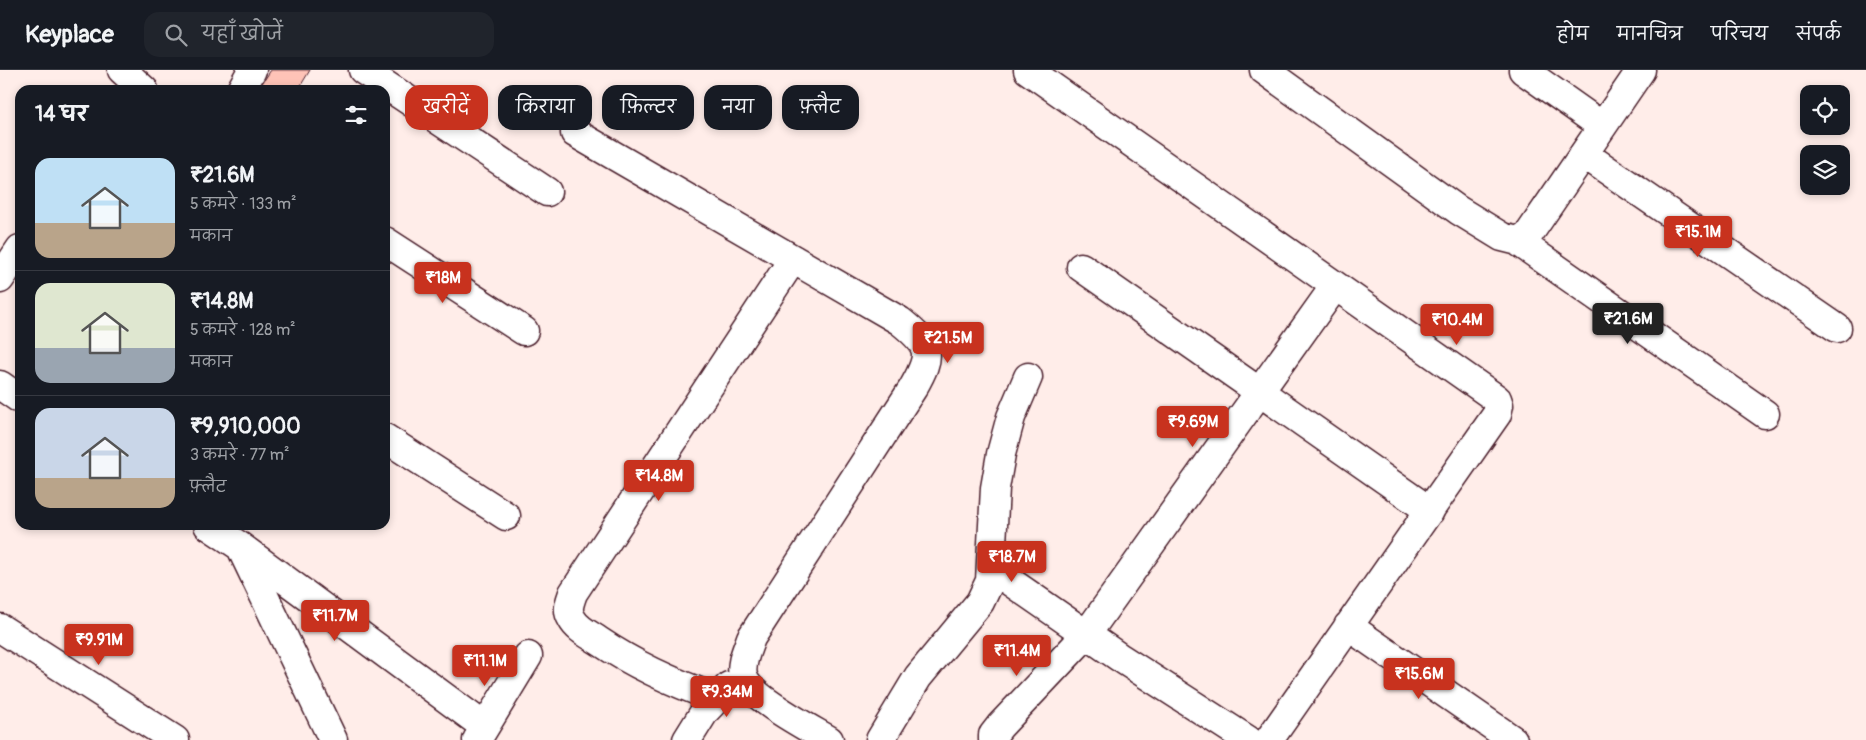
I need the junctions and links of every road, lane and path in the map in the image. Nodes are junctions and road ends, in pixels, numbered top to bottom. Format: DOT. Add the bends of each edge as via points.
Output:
graph roads {
  1 [pos="122,70"];
  2 [pos="252,70"];
  3 [pos="362,70"];
  4 [pos="1028,70"];
  5 [pos="1264,70"];
  6 [pos="1523,70"];
  7 [pos="1641,70"];
  8 [pos="138,85"];
  9 [pos="244,85"];
  10 [pos="385,85"];
  11 [pos="390,88"];
  12 [pos="1602,126"];
  13 [pos="575,132"];
  14 [pos="1584,154"];
  15 [pos="547,192"];
  16 [pos="1516,240"];
  17 [pos="390,244"];
  18 [pos="15,256"];
  19 [pos="793,259"];
  20 [pos="1081,267"];
  21 [pos="0,279"];
  22 [pos="1335,286"];
  23 [pos="1837,328"];
  24 [pos="524,331"];
  25 [pos="1028,377"];
  26 [pos="0,385"];
  27 [pos="1259,392"];
  28 [pos="15,396"];
  29 [pos="1765,414"];
  30 [pos="390,441"];
  31 [pos="1430,511"];
  32 [pos="506,516"];
  33 [pos="220,530"];
  34 [pos="235,536"];
  35 [pos="992,569"];
  36 [pos="1348,626"];
  37 [pos="0,628"];
  38 [pos="1086,635"];
  39 [pos="528,656"];
  40 [pos="742,674"];
  41 [pos="716,698"];
  42 [pos="481,734"];
  43 [pos="175,740"];
  44 [pos="333,740"];
  45 [pos="687,740"];
  46 [pos="829,740"];
  47 [pos="880,740"];
  48 [pos="993,740"];
  49 [pos="1248,740"];
  50 [pos="1269,740"];
  51 [pos="1513,740"];
  1 -- 8 [label="street"];
  2 -- 9 [label="street"];
  3 -- 10 [label="street"];
  4 -- 22 [label="street"];
  5 -- 16 [label="street" via="1458,210 1502,237"];
  6 -- 12 [label="street"];
  7 -- 12 [label="street"];
  11 -- 15 [label="street"];
  12 -- 14 [label="street"];
  13 -- 19 [label="street"];
  14 -- 16 [label="street" via="1529,234"];
  14 -- 23 [label="street"];
  16 -- 29 [label="street"];
  17 -- 24 [label="street"];
  18 -- 21 [label="street"];
  19 -- 40 [label="street" via="900,321 918,336 927,351 926,365 751,638 743,658"];
  19 -- 41 [label="street" via="574,593 568,608 580,628 628,660 671,682"];
  20 -- 27 [label="street"];
  22 -- 27 [label="street"];
  22 -- 31 [label="street" via="1499,404 1497,414"];
  25 -- 35 [label="street" via="1001,454 995,488"];
  26 -- 28 [label="street"];
  27 -- 31 [label="street"];
  27 -- 38 [label="street"];
  30 -- 32 [label="street"];
  31 -- 36 [label="street"];
  33 -- 34 [label="street"];
  34 -- 42 [label="street"];
  34 -- 44 [label="street"];
  35 -- 38 [label="street"];
  35 -- 47 [label="street" via="990,582 980,602 918,677"];
  36 -- 50 [label="street"];
  36 -- 51 [label="street"];
  37 -- 43 [label="street"];
  38 -- 48 [label="street" via="1000,726"];
  38 -- 49 [label="street"];
  39 -- 42 [label="street"];
  40 -- 41 [label="street"];
  40 -- 46 [label="street" via="747,685 762,699"];
  41 -- 45 [label="street"];
}
